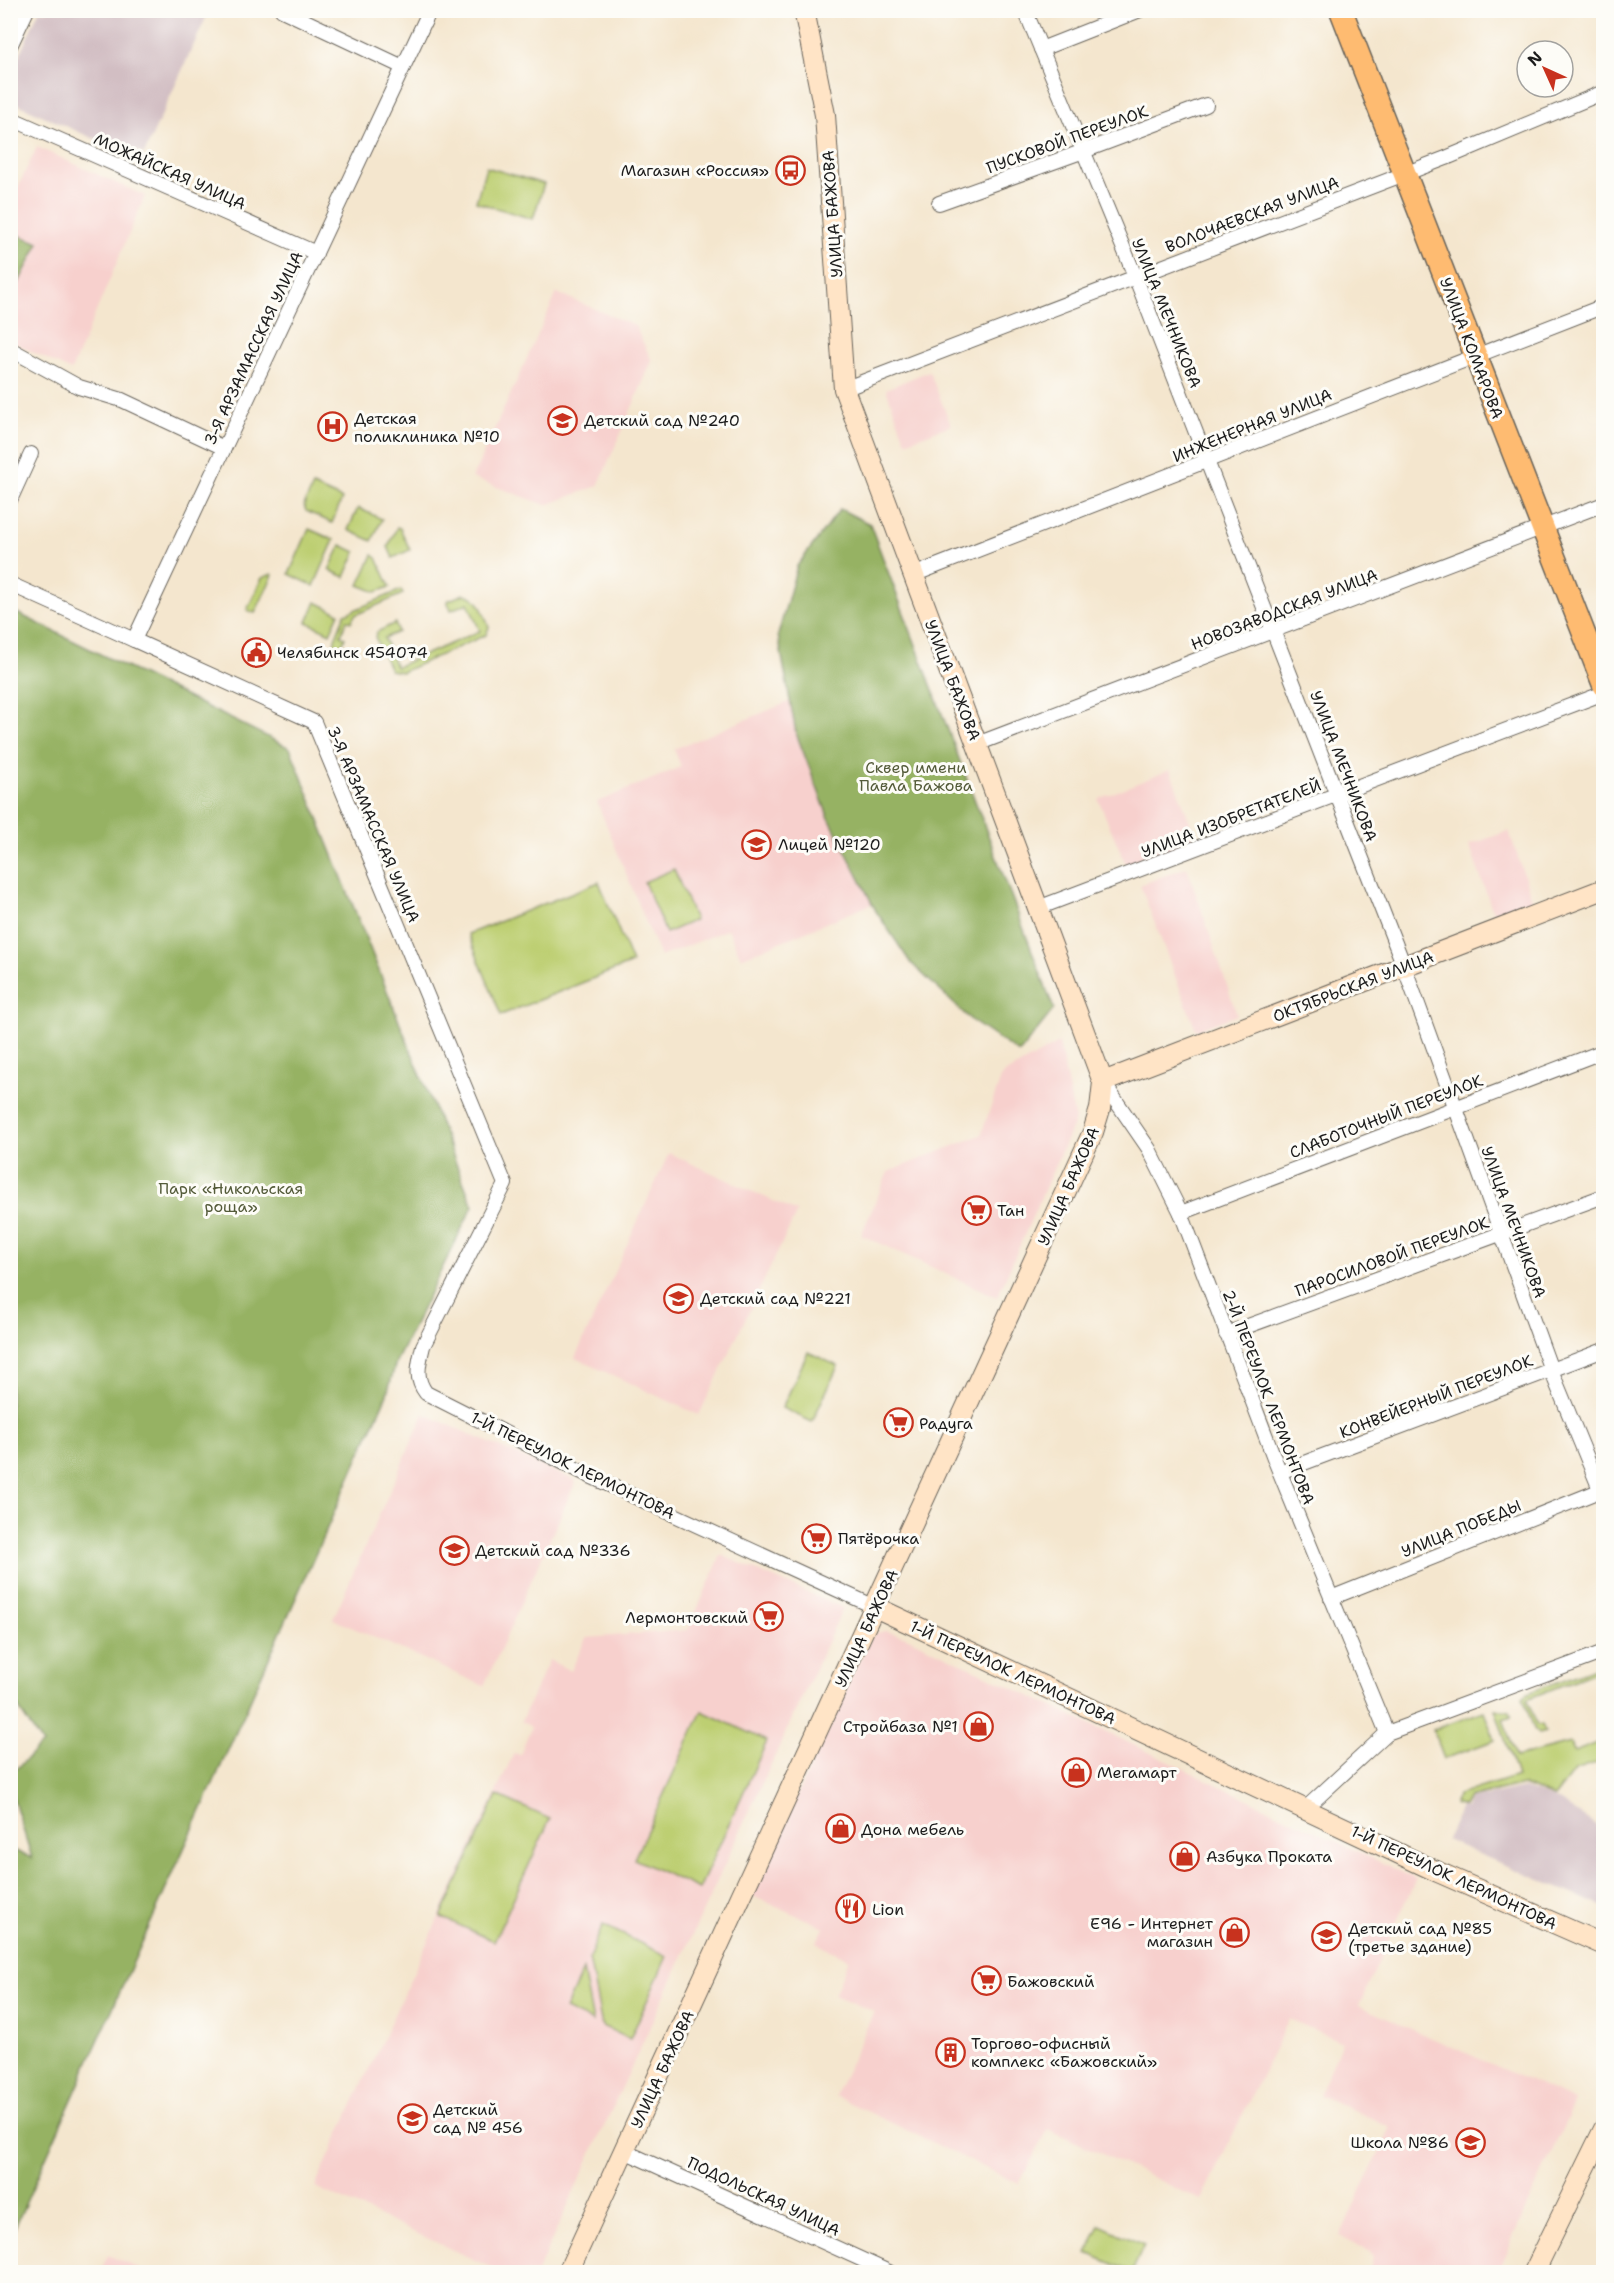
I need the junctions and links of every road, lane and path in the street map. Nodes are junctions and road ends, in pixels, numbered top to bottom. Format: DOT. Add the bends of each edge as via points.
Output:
graph roads {
  1 [pos="27,10"];
  2 [pos="282,10"];
  3 [pos="430,10"];
  4 [pos="804,10"];
  5 [pos="1025,10"];
  6 [pos="1140,10"];
  7 [pos="1341,10"];
  8 [pos="10,46"];
  9 [pos="1041,50"];
  10 [pos="403,67"];
  11 [pos="1604,92"];
  12 [pos="1206,105"];
  13 [pos="10,118"];
  14 [pos="1084,152"];
  15 [pos="1405,174"];
  16 [pos="939,203"];
  17 [pos="316,253"];
  18 [pos="1135,276"];
  19 [pos="1604,306"];
  20 [pos="10,349"];
  21 [pos="1475,355"];
  22 [pos="844,389"];
  23 [pos="224,448"];
  24 [pos="31,454"];
  25 [pos="1207,461"];
  26 [pos="10,500"];
  27 [pos="1604,504"];
  28 [pos="1543,527"];
  29 [pos="913,575"];
  30 [pos="10,584"];
  31 [pos="1273,631"];
  32 [pos="134,640"];
  33 [pos="1604,685"];
  34 [pos="1604,693"];
  35 [pos="977,744"];
  36 [pos="1337,795"];
  37 [pos="1604,889"];
  38 [pos="1038,908"];
  39 [pos="1404,966"];
  40 [pos="1604,1051"];
  41 [pos="1103,1082"];
  42 [pos="1455,1107"];
  43 [pos="1604,1196"];
  44 [pos="1181,1213"];
  45 [pos="1501,1233"];
  46 [pos="1226,1334"];
  47 [pos="1604,1350"];
  48 [pos="1551,1370"];
  49 [pos="426,1393"];
  50 [pos="1280,1472"];
  51 [pos="1602,1493"];
  52 [pos="1331,1598"];
  53 [pos="875,1607"];
  54 [pos="1604,1652"];
  55 [pos="1387,1733"];
  56 [pos="1305,1809"];
  57 [pos="1604,1945"];
  58 [pos="1604,2129"];
  59 [pos="624,2151"];
  60 [pos="568,2272"];
  61 [pos="889,2272"];
  62 [pos="1534,2272"];
  1 -- 8 [label="street"];
  2 -- 10 [label="street"];
  3 -- 10 [label="street, 3-Я АРЗАМАССКАЯ УЛИЦА"];
  4 -- 22 [label="main road, УЛИЦА БАЖОВА" via="825,114"];
  5 -- 9 [label="street, УЛИЦА МЕЧНИКОВА"];
  6 -- 9 [label="street"];
  7 -- 15 [label="main road, УЛИЦА КОМАРОВА"];
  9 -- 14 [label="street, УЛИЦА МЕЧНИКОВА"];
  10 -- 17 [label="street, 3-Я АРЗАМАССКАЯ УЛИЦА"];
  11 -- 15 [label="street, ВОЛОЧАЕВСКАЯ УЛИЦА"];
  12 -- 14 [label="street, ПУСКОВОЙ ПЕРЕУЛОК"];
  13 -- 17 [label="street, МОЖАЙСКАЯ УЛИЦА"];
  14 -- 16 [label="street, ПУСКОВОЙ ПЕРЕУЛОК"];
  14 -- 18 [label="street, УЛИЦА МЕЧНИКОВА"];
  15 -- 18 [label="street, ВОЛОЧАЕВСКАЯ УЛИЦА"];
  15 -- 21 [label="main road, УЛИЦА КОМАРОВА"];
  17 -- 23 [label="street, 3-Я АРЗАМАССКАЯ УЛИЦА"];
  18 -- 22 [label="street, ВОЛОЧАЕВСКАЯ УЛИЦА"];
  18 -- 25 [label="street, УЛИЦА МЕЧНИКОВА"];
  19 -- 21 [label="street, ИНЖЕНЕРНАЯ УЛИЦА"];
  20 -- 23 [label="street" via="79,387 122,400"];
  21 -- 25 [label="street, ИНЖЕНЕРНАЯ УЛИЦА"];
  21 -- 28 [label="main road, УЛИЦА КОМАРОВА"];
  22 -- 29 [label="main road, УЛИЦА БАЖОВА"];
  23 -- 32 [label="street, 3-Я АРЗАМАССКАЯ УЛИЦА"];
  24 -- 26 [label="street"];
  25 -- 29 [label="street, ИНЖЕНЕРНАЯ УЛИЦА"];
  25 -- 31 [label="street, УЛИЦА МЕЧНИКОВА"];
  27 -- 28 [label="street, НОВОЗАВОДСКАЯ УЛИЦА"];
  28 -- 31 [label="street, НОВОЗАВОДСКАЯ УЛИЦА"];
  28 -- 33 [label="main road, УЛИЦА КОМАРОВА"];
  29 -- 35 [label="main road, УЛИЦА БАЖОВА"];
  30 -- 32 [label="street"];
  31 -- 35 [label="street, НОВОЗАВОДСКАЯ УЛИЦА"];
  31 -- 36 [label="street, УЛИЦА МЕЧНИКОВА"];
  32 -- 49 [label="street, 3-Я АРЗАМАССКАЯ УЛИЦА" via="314,722 505,1185 423,1346 417,1370 419,1384"];
  34 -- 36 [label="street, УЛИЦА ИЗОБРЕТАТЕЛЕЙ"];
  35 -- 38 [label="main road, УЛИЦА БАЖОВА"];
  36 -- 38 [label="street, УЛИЦА ИЗОБРЕТАТЕЛЕЙ"];
  36 -- 39 [label="street, УЛИЦА МЕЧНИКОВА"];
  37 -- 39 [label="main road, ОКТЯБРЬСКАЯ УЛИЦА"];
  38 -- 41 [label="main road, УЛИЦА БАЖОВА"];
  39 -- 41 [label="main road, ОКТЯБРЬСКАЯ УЛИЦА"];
  39 -- 42 [label="street, УЛИЦА МЕЧНИКОВА"];
  40 -- 42 [label="street, СЛАБОТОЧНЫЙ ПЕРЕУЛОК"];
  41 -- 44 [label="street, 2-Й ПЕРЕУЛОК ЛЕРМОНТОВА" via="1149,1149"];
  41 -- 53 [label="main road, УЛИЦА БАЖОВА" via="1093,1132"];
  42 -- 44 [label="street, СЛАБОТОЧНЫЙ ПЕРЕУЛОК"];
  42 -- 45 [label="street, УЛИЦА МЕЧНИКОВА"];
  43 -- 45 [label="street, ПАРОСИЛОВОЙ ПЕРЕУЛОК"];
  44 -- 46 [label="street, 2-Й ПЕРЕУЛОК ЛЕРМОНТОВА"];
  45 -- 46 [label="street, ПАРОСИЛОВОЙ ПЕРЕУЛОК"];
  45 -- 48 [label="street, УЛИЦА МЕЧНИКОВА"];
  46 -- 50 [label="street, 2-Й ПЕРЕУЛОК ЛЕРМОНТОВА"];
  47 -- 48 [label="street, КОНВЕЙЕРНЫЙ ПЕРЕУЛОК"];
  48 -- 50 [label="street, КОНВЕЙЕРНЫЙ ПЕРЕУЛОК"];
  48 -- 51 [label="street, УЛИЦА МЕЧНИКОВА"];
  49 -- 53 [label="street, 1-Й ПЕРЕУЛОК ЛЕРМОНТОВА" via="592,1477"];
  50 -- 52 [label="street, 2-Й ПЕРЕУЛОК ЛЕРМОНТОВА"];
  51 -- 52 [label="street, УЛИЦА ПОБЕДЫ"];
  52 -- 55 [label="street, 2-Й ПЕРЕУЛОК ЛЕРМОНТОВА"];
  53 -- 56 [label="main road, 1-Й ПЕРЕУЛОК ЛЕРМОНТОВА"];
  53 -- 59 [label="main road, УЛИЦА БАЖОВА"];
  54 -- 55 [label="street"];
  55 -- 56 [label="street"];
  56 -- 57 [label="main road, 1-Й ПЕРЕУЛОК ЛЕРМОНТОВА"];
  58 -- 62 [label="main road"];
  59 -- 60 [label="main road, УЛИЦА БАЖОВА"];
  59 -- 61 [label="street, ПОДОЛЬСКАЯ УЛИЦА"];
}
